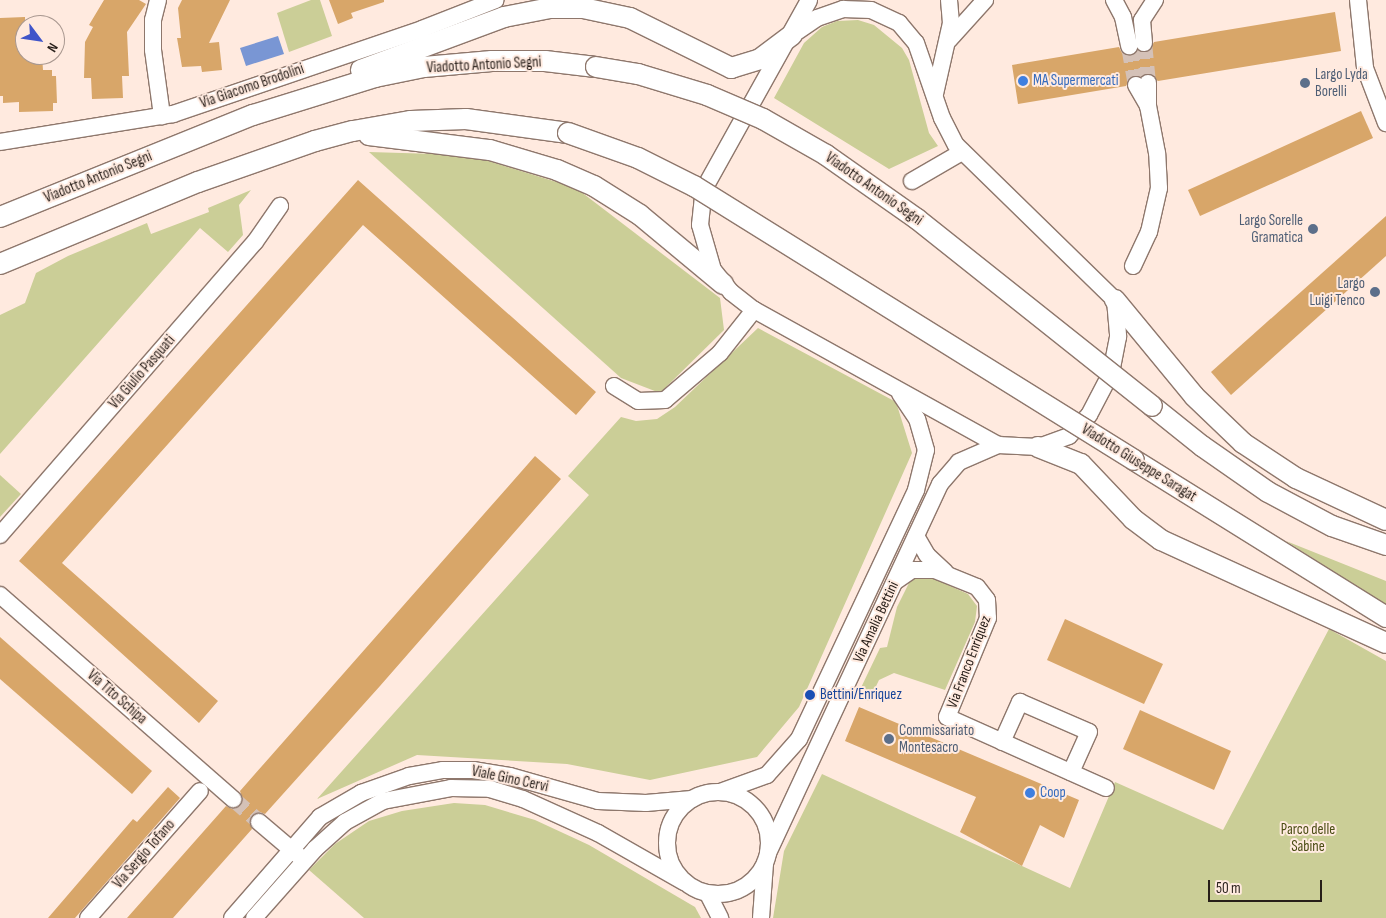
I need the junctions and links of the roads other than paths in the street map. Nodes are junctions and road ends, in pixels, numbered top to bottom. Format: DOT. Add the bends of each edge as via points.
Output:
graph roads {
  1 [pos="158,0"];
  2 [pos="496,0"];
  3 [pos="809,0"];
  4 [pos="949,0"];
  5 [pos="985,0"];
  6 [pos="1114,0"];
  7 [pos="1141,0"];
  8 [pos="1155,0"];
  9 [pos="1358,0"];
  10 [pos="1142,20"];
  11 [pos="792,35"];
  12 [pos="944,51"];
  13 [pos="1142,84"];
  14 [pos="935,94"];
  15 [pos="302,98"];
  16 [pos="162,116"];
  17 [pos="1386,123"];
  18 [pos="337,134"];
  19 [pos="0,142"];
  20 [pos="962,152"];
  21 [pos="912,181"];
  22 [pos="280,206"];
  23 [pos="0,217"];
  24 [pos="0,264"];
  25 [pos="1133,266"];
  26 [pos="723,284"];
  27 [pos="1115,300"];
  28 [pos="754,310"];
  29 [pos="614,386"];
  30 [pos="897,390"];
  31 [pos="998,444"];
  32 [pos="1038,447"];
  33 [pos="1386,520"];
  34 [pos="0,535"];
  35 [pos="916,536"];
  36 [pos="1386,544"];
  37 [pos="945,572"];
  38 [pos="896,581"];
  39 [pos="0,594"];
  40 [pos="1386,617"];
  41 [pos="1386,642"];
  42 [pos="1002,742"];
  43 [pos="1071,772"];
  44 [pos="1106,788"];
  45 [pos="200,791"];
  46 [pos="720,792"];
  47 [pos="233,799"];
  48 [pos="692,799"];
  49 [pos="259,822"];
  50 [pos="291,849"];
  51 [pos="767,858"];
  52 [pos="304,861"];
  53 [pos="684,882"];
  54 [pos="708,894"];
  55 [pos="88,918"];
  56 [pos="232,918"];
  57 [pos="254,918"];
  58 [pos="720,918"];
  59 [pos="761,918"];
  1 -- 16 [label="street" via="152,20"];
  2 -- 16 [label="street, Via Giacomo Brodolini" via="422,29"];
  3 -- 11 [label="street"];
  4 -- 12 [label="street" via="951,18"];
  5 -- 12 [label="street" via="964,21"];
  6 -- 10 [label="street" via="1136,45"];
  7 -- 10 [label="street"];
  8 -- 10 [label="street"];
  9 -- 17 [label="street" via="1365,68"];
  11 -- 14 [label="street" via="834,11 858,8 881,13 900,23 912,37"];
  11 -- 15 [label="main road" via="760,59 731,68 658,30 612,13 576,7 539,9 504,17 381,62"];
  11 -- 26 [label="street" via="701,196 702,242 710,265"];
  12 -- 14 [label="street"];
  13 -- 25 [label="street" via="1157,154 1159,188 1149,232"];
  14 -- 20 [label="street" via="946,126"];
  15 -- 23 [label="main road, Viadotto Antonio Segni" via="150,155"];
  15 -- 36 [label="main road, Viadotto Antonio Segni, bridge" via="424,67 516,60 596,66 695,90 762,119 851,171 1215,456 1276,497 1332,526"];
  16 -- 19 [label="street, Via Giacomo Brodolini"];
  18 -- 24 [label="main road" via="101,219"];
  18 -- 26 [label="main road" via="387,136 476,148 557,170 594,186 640,215"];
  18 -- 40 [label="main road, Viadotto Giuseppe Saragat, bridge" via="395,123 453,119 515,123 568,133 626,153 687,182"];
  20 -- 21 [label="street"];
  20 -- 27 [label="street"];
  22 -- 34 [label="street, Via Giulio Pasquati" via="255,242"];
  26 -- 28 [label="street"];
  27 -- 32 [label="street" via="1116,354 1100,398 1086,421 1073,433 1056,443"];
  27 -- 33 [label="main road" via="1198,401 1244,443 1296,478"];
  28 -- 29 [label="street" via="720,353 665,400 638,401"];
  28 -- 30 [label="street"];
  30 -- 31 [label="street"];
  30 -- 46 [label="street" via="917,419 924,440 926,457 920,481 799,739 767,775"];
  31 -- 32 [label="street"];
  31 -- 35 [label="street, Via Amalia Bettini" via="968,456 948,472"];
  32 -- 41 [label="main road" via="1081,464 1133,519 1160,540"];
  35 -- 37 [label="street, Via Franco Enriquez" via="927,555"];
  35 -- 38 [label="street, Via Amalia Bettini"];
  37 -- 38 [label="street, Via Franco Enriquez" via="916,568"];
  37 -- 42 [label="street, Via Franco Enriquez" via="979,589 989,608 988,618 947,716"];
  38 -- 51 [label="street, Via Amalia Bettini"];
  39 -- 47 [label="street, Via Tito Schipa"];
  42 -- 43 [label="street, Via Franco Enriquez"];
  42 -- 43 [label="street" via="1020,702 1089,732"];
  43 -- 44 [label="street, Via Franco Enriquez"];
  45 -- 55 [label="street, Via Sergio Tofano"];
  46 -- 48 [label="street"];
  46 -- 51 [label="street" via="741,797 758,811 768,831"];
  48 -- 50 [label="street, Viale Gino Cervi" via="646,803 598,801 496,773 442,770 398,779 348,799 320,817"];
  48 -- 53 [label="street" via="676,813 666,839 671,865"];
  49 -- 50 [label="street"];
  50 -- 52 [label="street"];
  50 -- 56 [label="street, Viale Gino Cervi"];
  51 -- 54 [label="street" via="757,876 742,889 727,894"];
  51 -- 59 [label="street, Via Amalia Bettini"];
  52 -- 53 [label="street, Viale Gino Cervi" via="339,826 377,803 426,791 474,788 500,792 541,806 606,837"];
  52 -- 57 [label="street, Viale Gino Cervi"];
  53 -- 54 [label="street"];
  54 -- 58 [label="street"];
}
